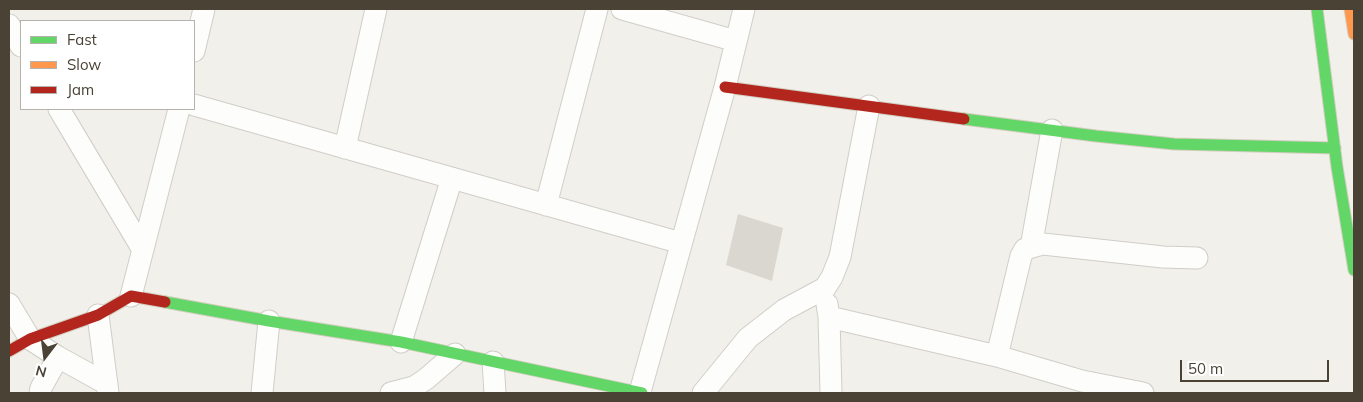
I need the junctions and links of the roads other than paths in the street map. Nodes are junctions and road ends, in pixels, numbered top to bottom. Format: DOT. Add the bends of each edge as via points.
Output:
graph roads {
  1 [pos="204,9"];
  2 [pos="376,9"];
  3 [pos="597,9"];
  4 [pos="622,9"];
  5 [pos="744,9"];
  6 [pos="1317,9"];
  7 [pos="1350,9"];
  8 [pos="9,25"];
  9 [pos="1354,34"];
  10 [pos="736,41"];
  11 [pos="20,44"];
  12 [pos="195,48"];
  13 [pos="725,87"];
  14 [pos="195,105"];
  15 [pos="869,106"];
  16 [pos="63,110"];
  17 [pos="180,110"];
  18 [pos="1052,130"];
  19 [pos="345,148"];
  20 [pos="1335,148"];
  21 [pos="452,178"];
  22 [pos="546,205"];
  23 [pos="681,243"];
  24 [pos="1031,247"];
  25 [pos="143,250"];
  26 [pos="1197,258"];
  27 [pos="1354,270"];
  28 [pos="825,288"];
  29 [pos="131,296"];
  30 [pos="9,304"];
  31 [pos="98,315"];
  32 [pos="829,317"];
  33 [pos="269,321"];
  34 [pos="30,338"];
  35 [pos="401,342"];
  36 [pos="9,351"];
  37 [pos="455,354"];
  38 [pos="997,356"];
  39 [pos="58,357"];
  40 [pos="493,362"];
  41 [pos="107,388"];
  42 [pos="40,393"];
  43 [pos="262,393"];
  44 [pos="391,393"];
  45 [pos="495,393"];
  46 [pos="641,393"];
  47 [pos="703,393"];
  48 [pos="831,393"];
  49 [pos="1143,393"];
  1 -- 12 [label="street"];
  2 -- 19 [label="street"];
  3 -- 22 [label="street"];
  4 -- 10 [label="street"];
  5 -- 10 [label="street"];
  6 -- 20 [label="main road"];
  7 -- 9 [label="main road"];
  8 -- 11 [label="street"];
  10 -- 13 [label="street"];
  13 -- 15 [label="main road"];
  13 -- 23 [label="street"];
  14 -- 19 [label="street"];
  15 -- 18 [label="main road"];
  15 -- 28 [label="street" via="840,257"];
  16 -- 25 [label="street"];
  17 -- 25 [label="street"];
  18 -- 20 [label="main road" via="1174,144"];
  18 -- 24 [label="street"];
  19 -- 21 [label="street"];
  20 -- 27 [label="main road"];
  21 -- 22 [label="street"];
  21 -- 35 [label="street"];
  22 -- 23 [label="street"];
  23 -- 46 [label="street"];
  24 -- 26 [label="street" via="1042,244"];
  24 -- 38 [label="street" via="1020,256"];
  25 -- 29 [label="street"];
  28 -- 32 [label="street"];
  28 -- 47 [label="street" via="784,310 748,338"];
  29 -- 31 [label="main road"];
  29 -- 33 [label="main road"];
  30 -- 34 [label="street"];
  31 -- 34 [label="main road"];
  31 -- 41 [label="street"];
  32 -- 38 [label="street"];
  32 -- 48 [label="street"];
  33 -- 35 [label="main road"];
  33 -- 43 [label="street"];
  34 -- 36 [label="main road"];
  34 -- 39 [label="street"];
  35 -- 37 [label="main road"];
  37 -- 40 [label="main road"];
  37 -- 44 [label="street" via="414,387"];
  38 -- 49 [label="street"];
  39 -- 41 [label="street"];
  39 -- 42 [label="street"];
  40 -- 45 [label="street"];
  40 -- 46 [label="main road"];
}
